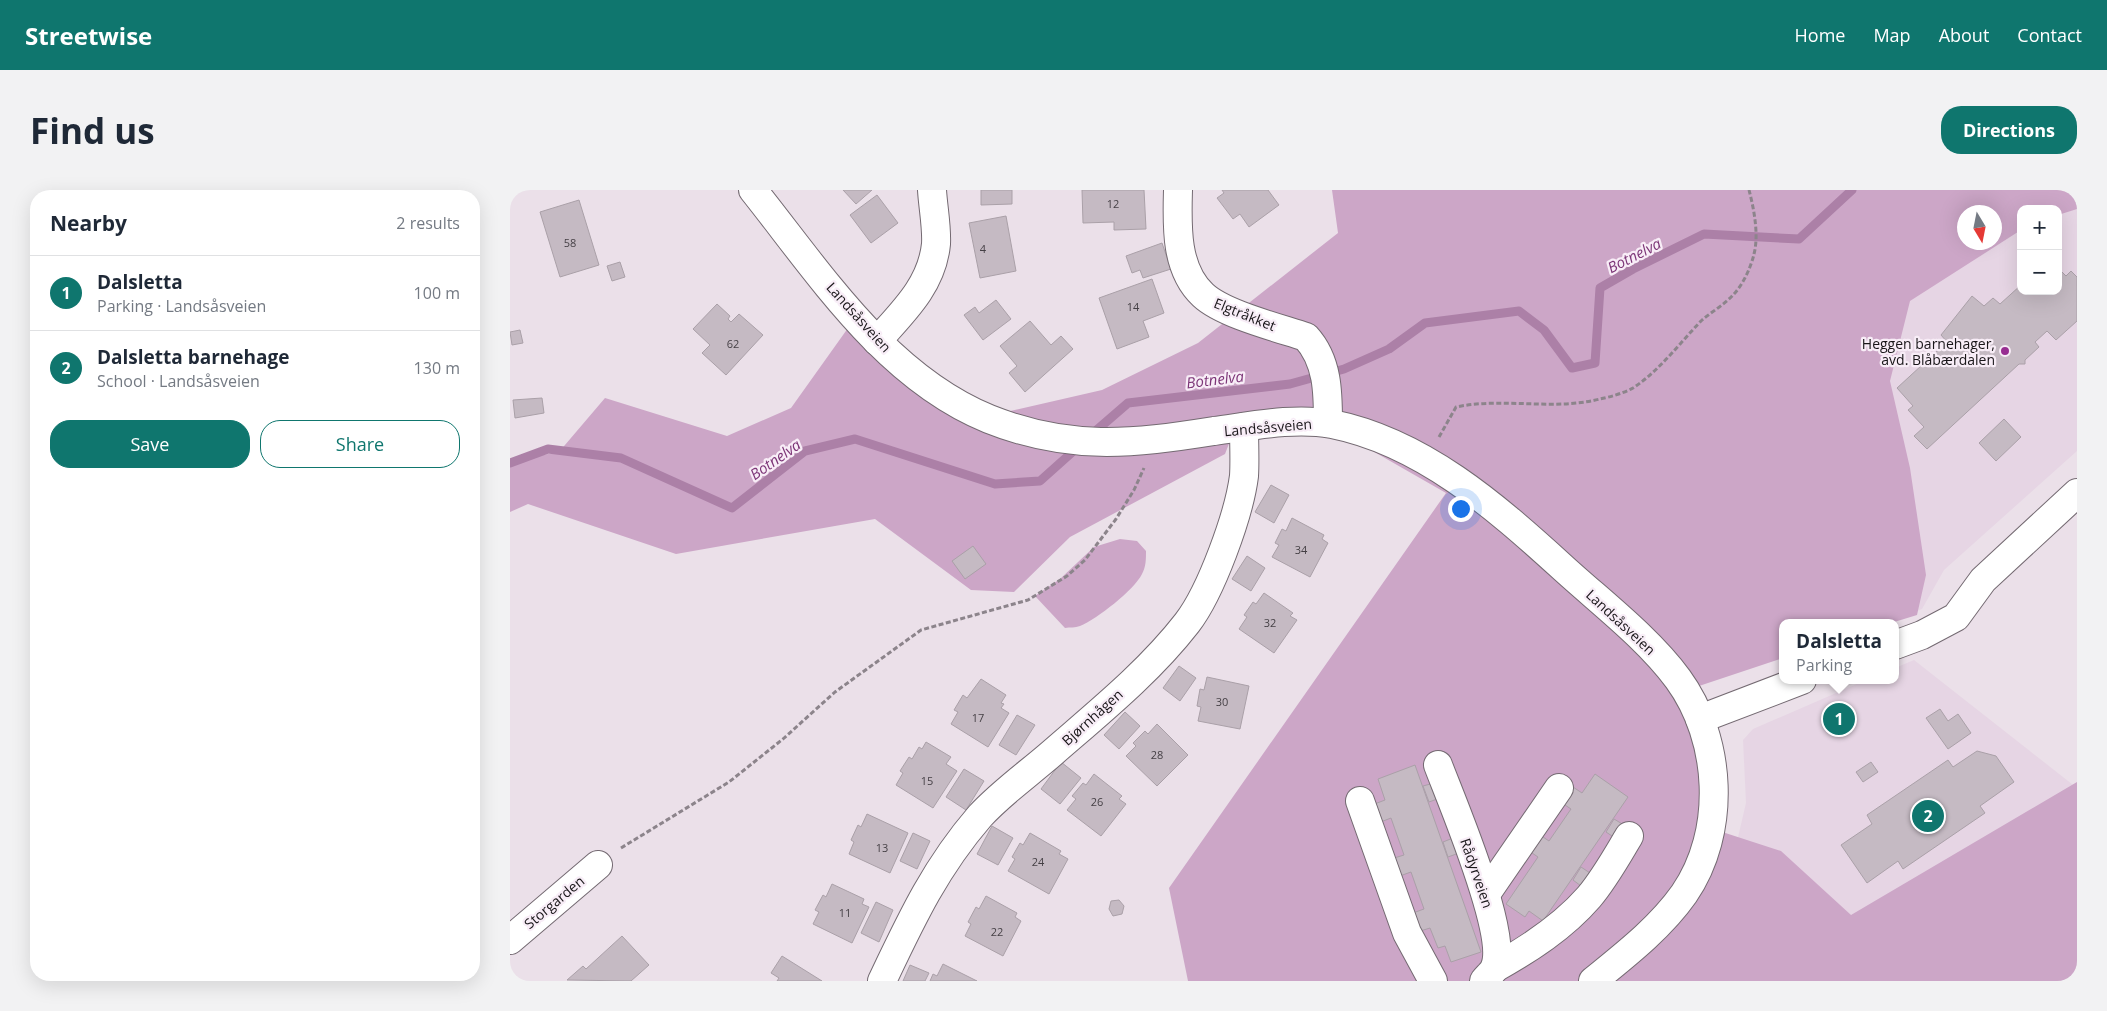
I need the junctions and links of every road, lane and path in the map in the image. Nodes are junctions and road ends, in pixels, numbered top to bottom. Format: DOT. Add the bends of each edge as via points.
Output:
graph roads {
  1 [pos="753,190"];
  2 [pos="932,190"];
  3 [pos="1178,190"];
  4 [pos="1749,190"];
  5 [pos="877,341"];
  6 [pos="1328,423"];
  7 [pos="1244,427"];
  8 [pos="1150,440"];
  9 [pos="1426,460"];
  10 [pos="2077,493"];
  11 [pos="1899,644"];
  12 [pos="1791,684"];
  13 [pos="1700,718"];
  14 [pos="1438,765"];
  15 [pos="1559,788"];
  16 [pos="1360,801"];
  17 [pos="1629,836"];
  18 [pos="598,865"];
  19 [pos="1486,894"];
  20 [pos="510,940"];
  21 [pos="1489,975"];
  22 [pos="882,981"];
  23 [pos="1433,981"];
  24 [pos="1593,981"];
  1 -- 5 [label="street, Landsåsveien"];
  2 -- 5 [label="street" via="936,242 932,266 922,288"];
  3 -- 6 [label="street, Elgtråkket" via="1179,247 1189,276 1203,295 1220,306 1306,337 1311,342 1322,364"];
  4 -- 9 [label="path" via="1753,206 1754,254 1734,295 1702,320 1669,356 1632,388 1600,399 1561,405 1475,403 1456,406"];
  5 -- 8 [label="street, Landsåsveien" via="950,400 989,418 1034,434 1068,441 1110,443"];
  6 -- 7 [label="street, Landsåsveien"];
  6 -- 9 [label="street, Landsåsveien" via="1370,434"];
  7 -- 8 [label="street, Landsåsveien"];
  7 -- 22 [label="street, Bjørnhågen" via="1244,476 1227,541 1209,586 1189,622 1164,652 982,815 925,892"];
  8 -- 18 [label="path" via="1142,474 1134,490 1085,560 1067,576 1028,600 921,630 835,692 729,782"];
  9 -- 13 [label="street, Landsåsveien" via="1459,481 1541,548 1654,651 1677,676"];
  10 -- 11 [label="street" via="1983,580 1956,617"];
  12 -- 13 [label="street"];
  13 -- 24 [label="street, Landsåsveien" via="1714,774 1713,810 1700,866 1684,894 1664,918"];
  14 -- 19 [label="street, Rådyrveien"];
  15 -- 19 [label="street"];
  16 -- 23 [label="street" via="1407,933"];
  17 -- 21 [label="street" via="1590,896 1570,917"];
  18 -- 20 [label="street, Storgarden"];
  19 -- 21 [label="street, Rådyrveien" via="1496,933"];
}
